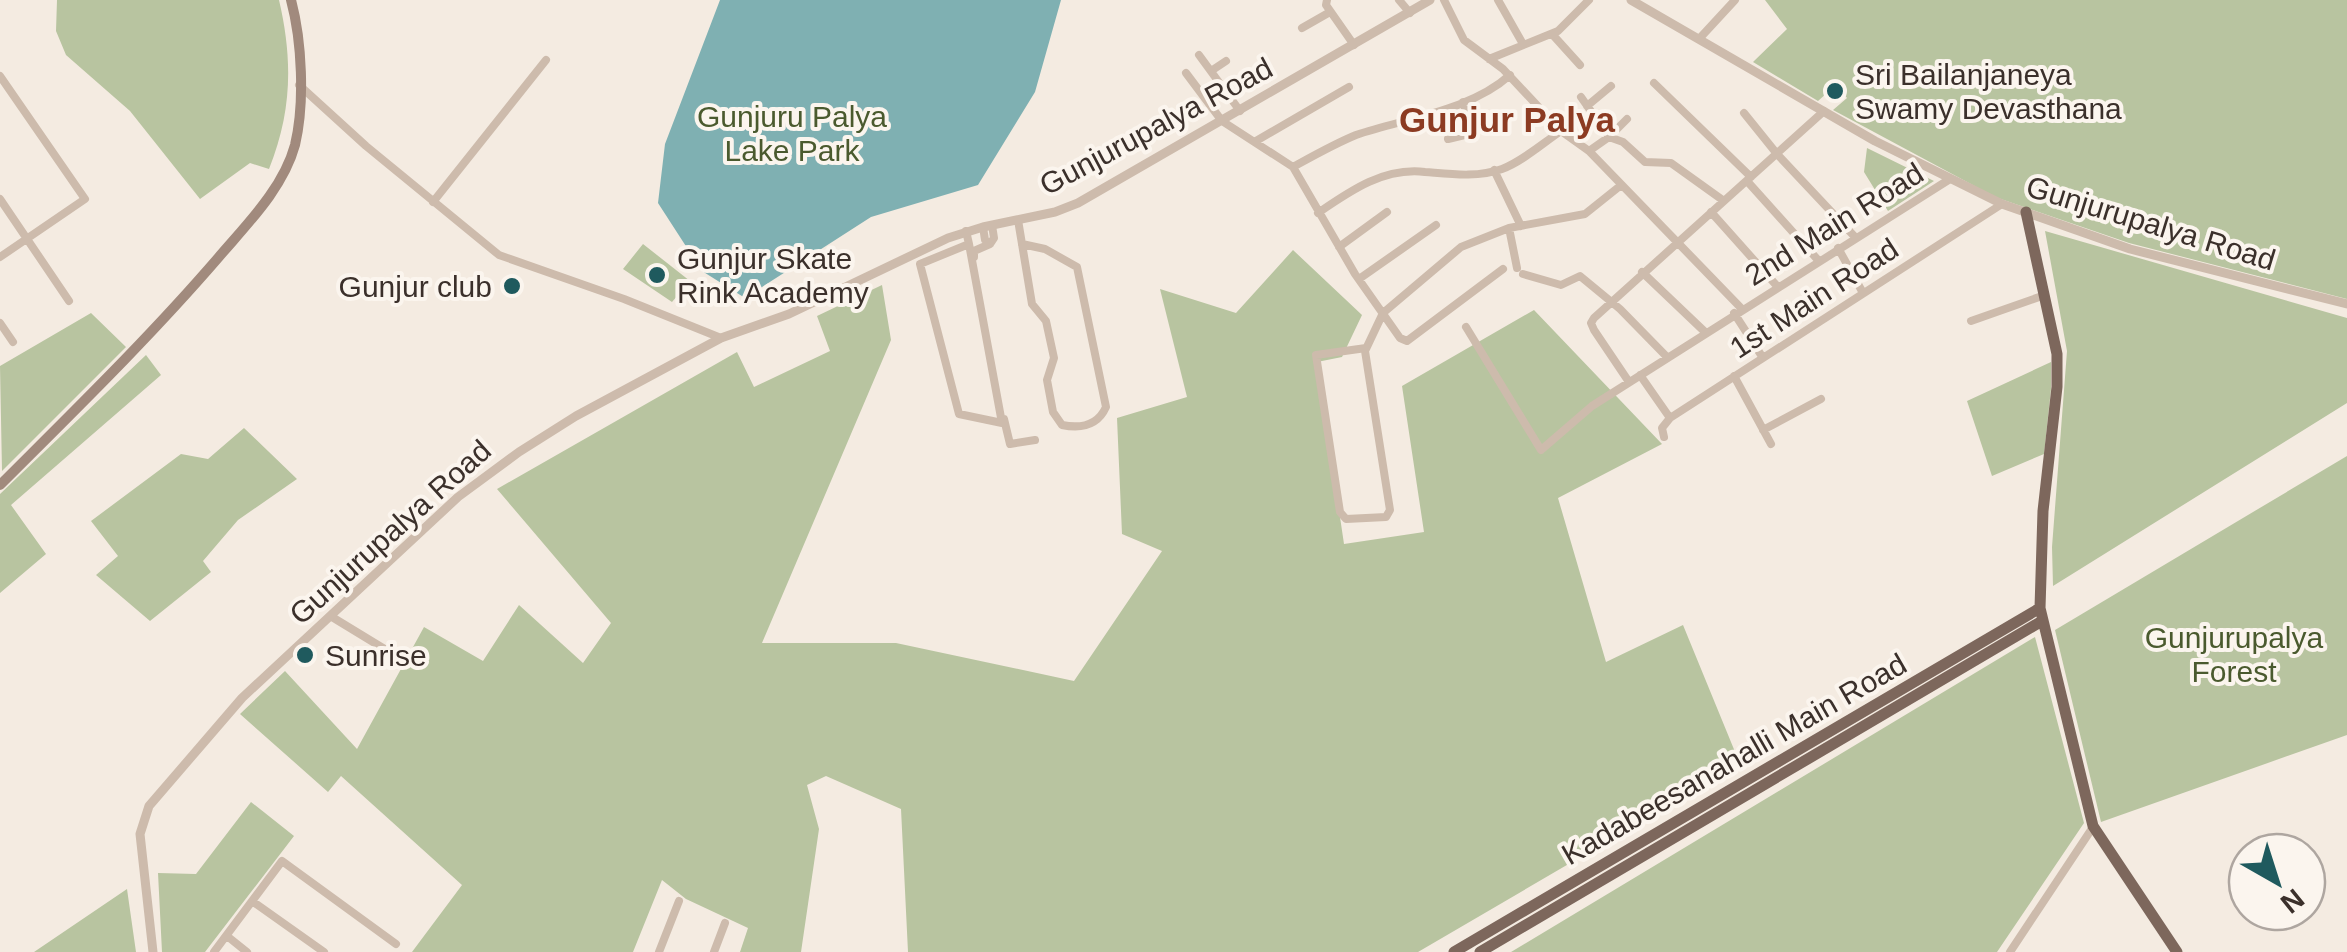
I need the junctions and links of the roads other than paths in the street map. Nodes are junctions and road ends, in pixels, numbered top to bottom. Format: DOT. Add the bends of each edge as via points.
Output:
graph roads {
  1 [pos="291,0"];
  2 [pos="1327,0"];
  3 [pos="1399,0"];
  4 [pos="1430,0"];
  5 [pos="1444,0"];
  6 [pos="1498,0"];
  7 [pos="1589,0"];
  8 [pos="1632,0"];
  9 [pos="1736,0"];
  10 [pos="1330,12"];
  11 [pos="1410,13"];
  12 [pos="1302,28"];
  13 [pos="1552,34"];
  14 [pos="1699,38"];
  15 [pos="1523,44"];
  16 [pos="1354,46"];
  17 [pos="1199,55"];
  18 [pos="1489,59"];
  19 [pos="546,60"];
  20 [pos="1226,61"];
  21 [pos="1580,64"];
  22 [pos="1211,71"];
  23 [pos="1186,74"];
  24 [pos="1510,75"];
  25 [pos="0,76"];
  26 [pos="1654,83"];
  27 [pos="299,85"];
  28 [pos="1612,86"];
  29 [pos="1349,87"];
  30 [pos="1581,97"];
  31 [pos="1462,102"];
  32 [pos="1588,106"];
  33 [pos="1240,110"];
  34 [pos="1824,112"];
  35 [pos="1744,113"];
  36 [pos="1628,119"];
  37 [pos="1222,121"];
  38 [pos="1562,131"];
  39 [pos="1609,137"];
  40 [pos="1448,139"];
  41 [pos="1256,141"];
  42 [pos="1589,151"];
  43 [pos="1777,154"];
  44 [pos="1292,167"];
  45 [pos="1494,170"];
  46 [pos="1950,178"];
  47 [pos="1749,179"];
  48 [pos="1620,186"];
  49 [pos="0,200"];
  50 [pos="1724,200"];
  51 [pos="433,202"];
  52 [pos="2002,204"];
  53 [pos="1387,212"];
  54 [pos="1711,212"];
  55 [pos="2026,212"];
  56 [pos="1318,213"];
  57 [pos="1018,220"];
  58 [pos="1436,225"];
  59 [pos="987,226"];
  60 [pos="1521,226"];
  61 [pos="1509,228"];
  62 [pos="966,232"];
  63 [pos="1856,237"];
  64 [pos="27,238"];
  65 [pos="1678,241"];
  66 [pos="968,244"];
  67 [pos="1022,244"];
  68 [pos="1338,247"];
  69 [pos="1838,248"];
  70 [pos="0,257"];
  71 [pos="1818,260"];
  72 [pos="1504,268"];
  73 [pos="1642,272"];
  74 [pos="1359,280"];
  75 [pos="1777,286"];
  76 [pos="1863,293"];
  77 [pos="2046,296"];
  78 [pos="69,302"];
  79 [pos="1612,302"];
  80 [pos="2347,304"];
  81 [pos="1737,311"];
  82 [pos="1383,313"];
  83 [pos="1970,322"];
  84 [pos="0,323"];
  85 [pos="1466,327"];
  86 [pos="1705,332"];
  87 [pos="721,338"];
  88 [pos="13,342"];
  89 [pos="1366,348"];
  90 [pos="1667,357"];
  91 [pos="1763,358"];
  92 [pos="1640,374"];
  93 [pos="1734,376"];
  94 [pos="1629,382"];
  95 [pos="1821,399"];
  96 [pos="1670,418"];
  97 [pos="1763,430"];
  98 [pos="1664,437"];
  99 [pos="1035,440"];
  100 [pos="1771,444"];
  101 [pos="0,486"];
  102 [pos="2041,615"];
  103 [pos="332,617"];
  104 [pos="396,656"];
  105 [pos="2094,826"];
  106 [pos="252,901"];
  107 [pos="679,901"];
  108 [pos="725,923"];
  109 [pos="227,936"];
  110 [pos="396,944"];
  111 [pos="153,952"];
  112 [pos="214,952"];
  113 [pos="248,952"];
  114 [pos="324,952"];
  115 [pos="659,952"];
  116 [pos="714,952"];
  117 [pos="1454,952"];
  118 [pos="1480,952"];
  119 [pos="2010,952"];
  120 [pos="2177,952"];
  1 -- 27 [label="main road"];
  2 -- 10 [label="street"];
  3 -- 11 [label="street"];
  4 -- 11 [label="street, Gunjurupalya Road"];
  5 -- 18 [label="street" via="1464,40"];
  6 -- 15 [label="street"];
  7 -- 13 [label="street"];
  8 -- 14 [label="street, Gunjurupalya Road"];
  9 -- 14 [label="street"];
  10 -- 12 [label="street"];
  10 -- 16 [label="street"];
  11 -- 16 [label="street, Gunjurupalya Road"];
  13 -- 15 [label="street"];
  13 -- 21 [label="street"];
  14 -- 34 [label="street, Gunjurupalya Road"];
  15 -- 18 [label="street"];
  16 -- 33 [label="street, Gunjurupalya Road"];
  17 -- 22 [label="street"];
  18 -- 24 [label="street"];
  19 -- 51 [label="street"];
  20 -- 22 [label="street"];
  22 -- 33 [label="street"];
  23 -- 37 [label="street"];
  24 -- 31 [label="street"];
  24 -- 38 [label="street"];
  25 -- 64 [label="street" via="86,198"];
  26 -- 47 [label="street"];
  27 -- 51 [label="street"];
  27 -- 101 [label="main road" via="295,144 262,206 163,321"];
  28 -- 32 [label="street"];
  29 -- 41 [label="street"];
  30 -- 32 [label="street"];
  31 -- 40 [label="street" via="1473,133"];
  31 -- 44 [label="street" via="1342,141"];
  32 -- 39 [label="street"];
  33 -- 37 [label="street, Gunjurupalya Road"];
  34 -- 43 [label="street"];
  34 -- 46 [label="street, Gunjurupalya Road"];
  35 -- 43 [label="street"];
  36 -- 39 [label="street"];
  37 -- 41 [label="street"];
  37 -- 57 [label="street, Gunjurupalya Road" via="1078,203"];
  38 -- 42 [label="street"];
  38 -- 45 [label="street"];
  39 -- 42 [label="street"];
  39 -- 50 [label="street" via="1646,162 1671,162"];
  41 -- 44 [label="street"];
  42 -- 48 [label="street"];
  43 -- 47 [label="street"];
  43 -- 63 [label="street"];
  44 -- 56 [label="street"];
  45 -- 56 [label="street" via="1394,174 1350,190"];
  45 -- 60 [label="street"];
  46 -- 52 [label="street, Gunjurupalya Road"];
  46 -- 63 [label="street, 2nd Main Road"];
  47 -- 50 [label="street"];
  47 -- 71 [label="street"];
  48 -- 60 [label="street" via="1585,214"];
  48 -- 65 [label="street"];
  49 -- 64 [label="street"];
  50 -- 54 [label="street"];
  51 -- 87 [label="street" via="499,255"];
  52 -- 55 [label="street, Gunjurupalya Road"];
  52 -- 76 [label="street, 1st Main Road"];
  53 -- 68 [label="street"];
  54 -- 65 [label="street"];
  54 -- 75 [label="street"];
  55 -- 77 [label="main road"];
  55 -- 80 [label="street, Gunjurupalya Road" via="2130,249"];
  56 -- 68 [label="street"];
  57 -- 59 [label="street, Gunjurupalya Road"];
  57 -- 67 [label="street"];
  58 -- 74 [label="street"];
  59 -- 62 [label="street, Gunjurupalya Road"];
  59 -- 99 [label="street" via="990,244 973,251 1008,443"];
  60 -- 61 [label="street"];
  61 -- 79 [label="street" via="1520,271 1560,285 1580,276"];
  61 -- 82 [label="street" via="1461,247"];
  62 -- 66 [label="street"];
  62 -- 87 [label="street, Gunjurupalya Road"];
  63 -- 69 [label="street, 2nd Main Road"];
  64 -- 70 [label="street"];
  64 -- 78 [label="street"];
  65 -- 73 [label="street"];
  65 -- 81 [label="street"];
  66 -- 66 [label="street" via="920,264 959,414 1002,422"];
  67 -- 67 [label="street" via="1032,304 1046,321 1054,358 1048,380 1053,412 1062,425 1094,423 1106,406 1076,267"];
  68 -- 74 [label="street"];
  69 -- 71 [label="street, 2nd Main Road"];
  69 -- 76 [label="street"];
  71 -- 75 [label="street, 2nd Main Road"];
  72 -- 82 [label="street" via="1408,342"];
  73 -- 79 [label="street"];
  73 -- 86 [label="street"];
  74 -- 82 [label="street"];
  75 -- 81 [label="street, 2nd Main Road"];
  76 -- 91 [label="street, 1st Main Road"];
  77 -- 83 [label="street"];
  77 -- 102 [label="main road" via="2057,388"];
  79 -- 90 [label="street"];
  79 -- 94 [label="street" via="1591,323"];
  81 -- 86 [label="street, 2nd Main Road"];
  81 -- 91 [label="street"];
  82 -- 89 [label="street"];
  84 -- 88 [label="street"];
  85 -- 94 [label="street, 2nd Main Road" via="1541,450"];
  86 -- 90 [label="street, 2nd Main Road"];
  87 -- 103 [label="street, Gunjurupalya Road" via="519,452 440,513"];
  89 -- 89 [label="street" via="1390,510 1386,517 1346,519 1316,355"];
  90 -- 92 [label="street, 2nd Main Road"];
  91 -- 93 [label="street, 1st Main Road"];
  92 -- 94 [label="street, 2nd Main Road"];
  92 -- 96 [label="street"];
  93 -- 96 [label="street, 1st Main Road"];
  93 -- 97 [label="street"];
  95 -- 97 [label="street"];
  96 -- 98 [label="street"];
  97 -- 100 [label="street"];
  102 -- 105 [label="main road"];
  102 -- 117 [label="main road, Kadabeesanahalli Main Road"];
  102 -- 118 [label="main road, Kadabeesanahalli Main Road"];
  103 -- 104 [label="street"];
  103 -- 111 [label="street, Gunjurupalya Road" via="242,698 149,806 140,834"];
  105 -- 119 [label="street"];
  105 -- 120 [label="main road"];
  106 -- 109 [label="street"];
  106 -- 110 [label="street" via="282,861"];
  106 -- 114 [label="street"];
  107 -- 115 [label="street"];
  108 -- 116 [label="street"];
  109 -- 112 [label="street"];
  109 -- 113 [label="street"];
}
